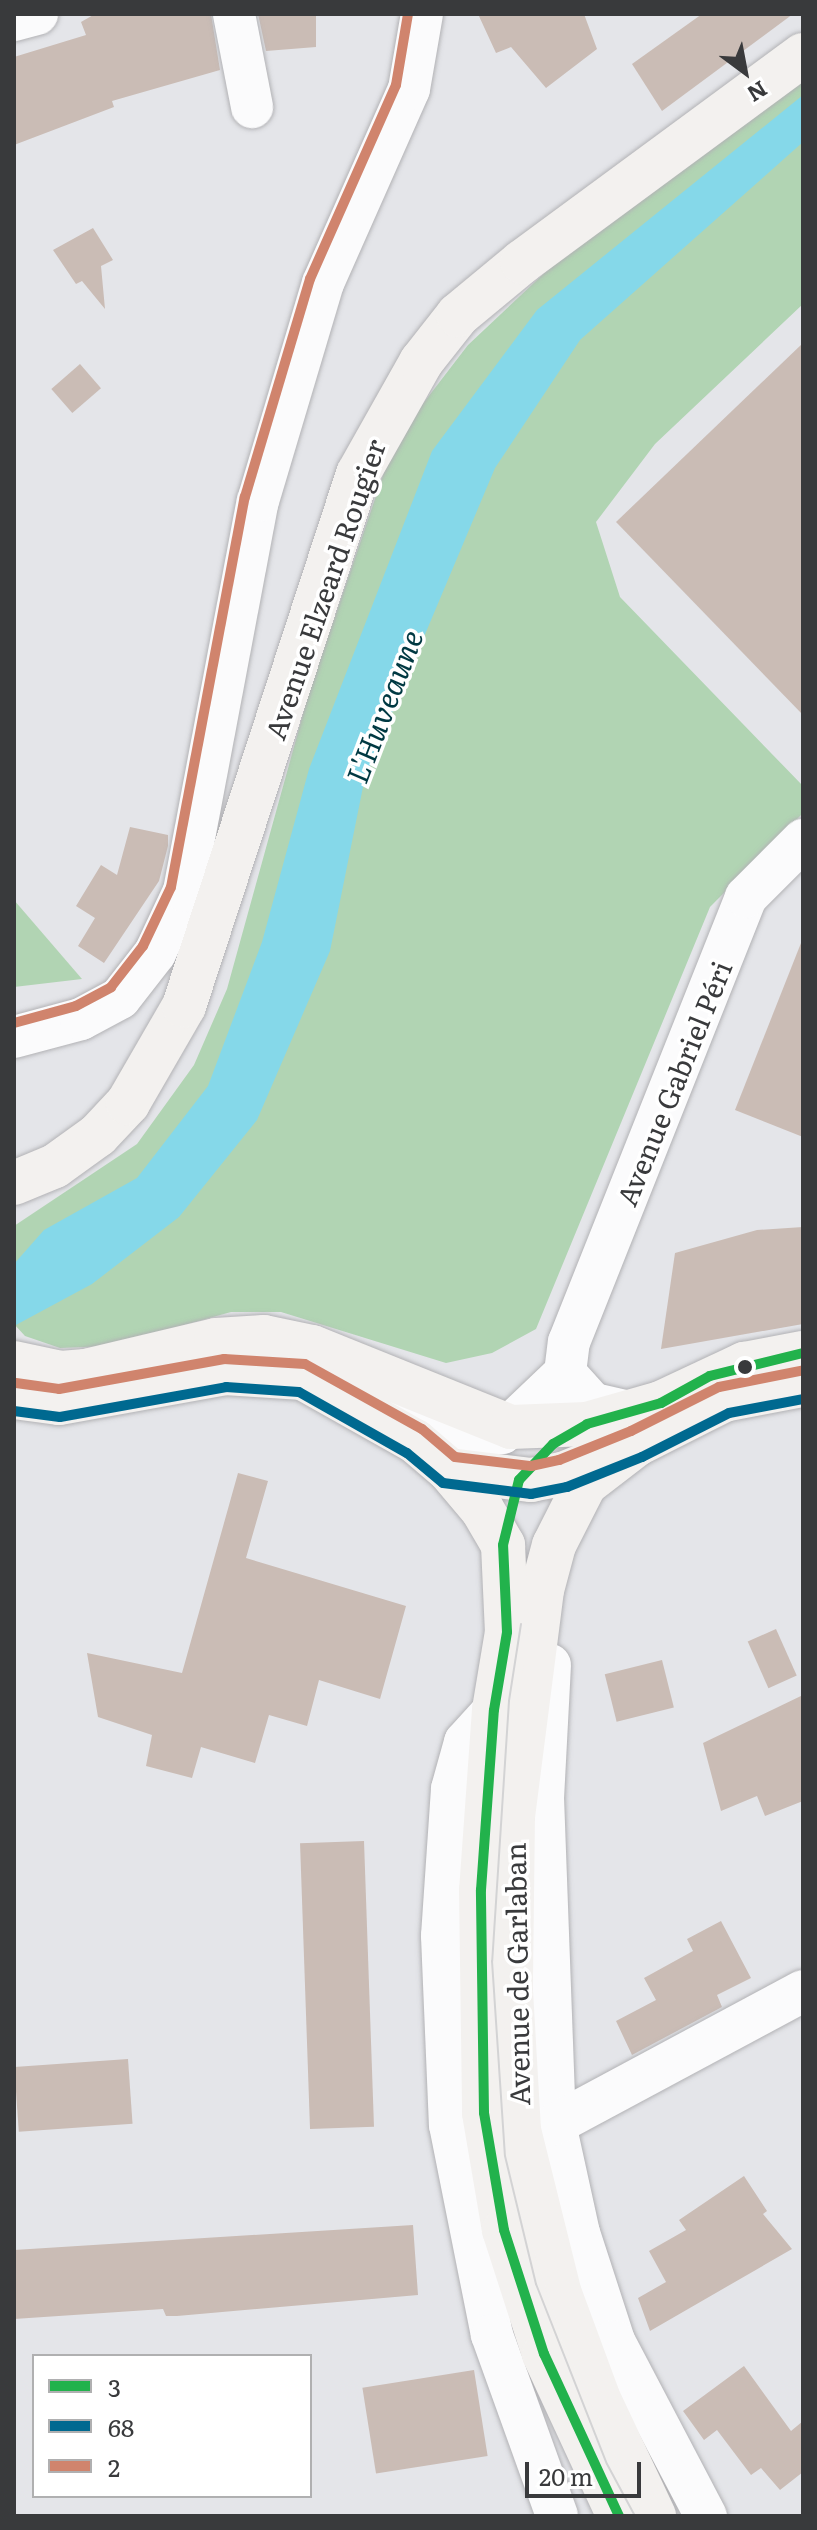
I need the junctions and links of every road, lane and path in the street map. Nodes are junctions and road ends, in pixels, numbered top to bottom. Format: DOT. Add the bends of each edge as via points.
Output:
graph roads {
  1 [pos="37,14"];
  2 [pos="234,14"];
  3 [pos="422,14"];
  4 [pos="14,20"];
  5 [pos="803,55"];
  6 [pos="252,107"];
  7 [pos="803,840"];
  8 [pos="14,1037"];
  9 [pos="14,1183"];
  10 [pos="803,1353"];
  11 [pos="567,1358"];
  12 [pos="22,1383"];
  13 [pos="803,1385"];
  14 [pos="345,1400"];
  15 [pos="633,1428"];
  16 [pos="530,1460"];
  17 [pos="444,1465"];
  18 [pos="503,1545"];
  19 [pos="554,1545"];
  20 [pos="542,1590"];
  21 [pos="494,1710"];
  22 [pos="803,1991"];
  23 [pos="555,2124"];
  24 [pos="557,2516"];
  25 [pos="619,2516"];
  26 [pos="654,2516"];
  27 [pos="706,2516"];
  1 -- 4 [label="street"];
  2 -- 6 [label="street"];
  3 -- 8 [label="street" via="409,89 323,283 258,501 184,891 155,953 120,998 81,1019"];
  5 -- 9 [label="main road, Avenue Elzeard Rougier" via="522,262 458,315 421,362 358,474 184,1006 128,1103 98,1135 55,1166"];
  7 -- 11 [label="street, Avenue Gabriel Péri" via="746,897"];
  10 -- 15 [label="main road" via="744,1364"];
  11 -- 15 [label="street" via="593,1404"];
  11 -- 16 [label="street"];
  12 -- 14 [label="main road, Avenue de Garlaban" via="59,1403 166,1380 259,1373 303,1378"];
  12 -- 16 [label="main road" via="216,1340 264,1337 312,1347 470,1415"];
  13 -- 15 [label="main road" via="724,1400"];
  14 -- 16 [label="street" via="423,1427 475,1436"];
  14 -- 17 [label="main road, Avenue de Garlaban" via="415,1441"];
  15 -- 16 [label="main road"];
  15 -- 16 [label="main road" via="587,1424"];
  15 -- 19 [label="main road, Avenue de Garlaban" via="585,1484"];
  16 -- 17 [label="main road"];
  16 -- 18 [label="main road"];
  16 -- 19 [label="main road"];
  17 -- 18 [label="main road, Avenue de Garlaban" via="482,1509"];
  18 -- 21 [label="main road, Avenue de Garlaban" via="507,1632"];
  19 -- 20 [label="main road, Avenue de Garlaban"];
  20 -- 23 [label="street" via="551,1643 543,1797"];
  20 -- 26 [label="main road, Avenue de Garlaban" via="513,1815 511,1991 519,2130 560,2294 598,2397"];
  21 -- 24 [label="street" via="465,1742 452,1789 442,1936 450,2125 492,2335"];
  21 -- 25 [label="main road, Avenue de Garlaban" via="480,2023 484,2113 504,2230 544,2354"];
  22 -- 23 [label="street"];
  23 -- 27 [label="street" via="579,2233 614,2341"];
}
